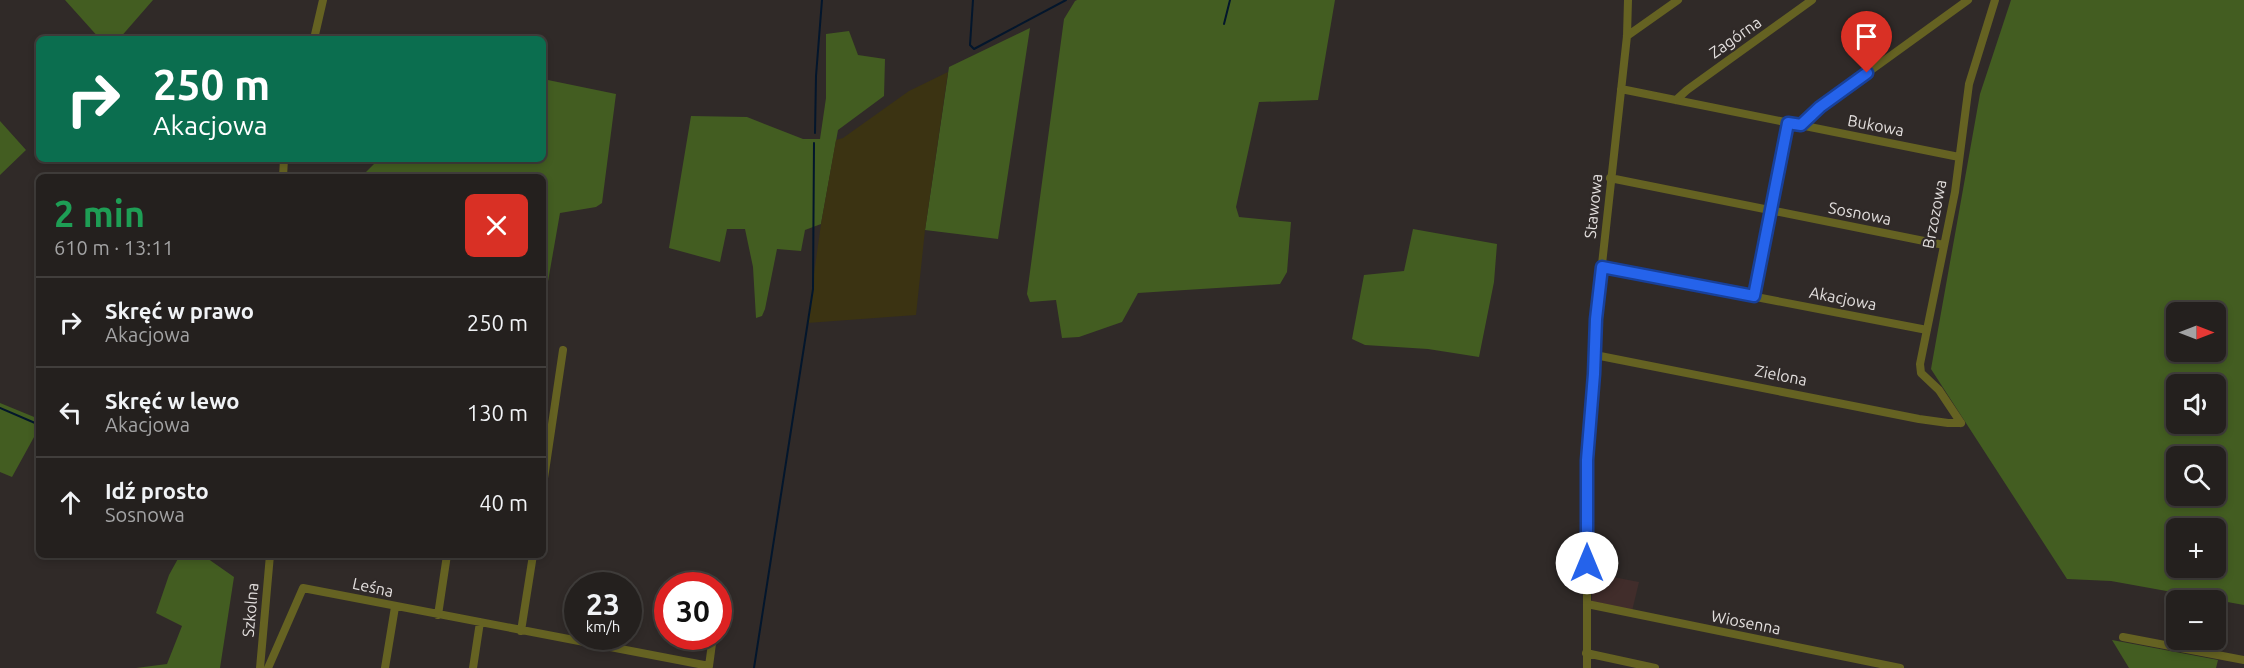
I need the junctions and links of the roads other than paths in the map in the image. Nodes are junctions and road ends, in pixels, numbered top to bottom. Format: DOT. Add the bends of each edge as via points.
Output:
graph roads {
  1 [pos="323,0"];
  2 [pos="1628,0"];
  3 [pos="1678,0"];
  4 [pos="1812,0"];
  5 [pos="1968,0"];
  6 [pos="1995,0"];
  7 [pos="315,36"];
  8 [pos="1627,36"];
  9 [pos="1621,89"];
  10 [pos="1676,100"];
  11 [pos="1788,123"];
  12 [pos="1801,125"];
  13 [pos="1959,157"];
  14 [pos="1610,178"];
  15 [pos="1771,211"];
  16 [pos="1944,245"];
  17 [pos="1602,267"];
  18 [pos="1754,296"];
  19 [pos="1927,330"];
  20 [pos="563,350"];
  21 [pos="1595,355"];
  22 [pos="1961,423"];
  23 [pos="546,465"];
  24 [pos="270,558"];
  25 [pos="447,558"];
  26 [pos="533,558"];
  27 [pos="1587,604"];
  28 [pos="394,607"];
  29 [pos="438,615"];
  30 [pos="480,622"];
  31 [pos="521,631"];
  32 [pos="2123,637"];
  33 [pos="711,650"];
  34 [pos="1586,653"];
  35 [pos="272,658"];
  36 [pos="2244,660"];
  37 [pos="260,663"];
  38 [pos="268,668"];
  39 [pos="385,668"];
  40 [pos="473,668"];
  41 [pos="1587,668"];
  42 [pos="1655,668"];
  43 [pos="1900,668"];
  1 -- 7 [label="street"];
  2 -- 8 [label="street, Stawowa"];
  3 -- 8 [label="street"];
  4 -- 10 [label="street, Zagórna"];
  5 -- 12 [label="street"];
  6 -- 13 [label="street, Brzozowa" via="1969,84"];
  8 -- 9 [label="street, Stawowa"];
  9 -- 10 [label="street, Bukowa"];
  9 -- 14 [label="street, Stawowa"];
  10 -- 11 [label="street, Bukowa"];
  11 -- 12 [label="street, Bukowa"];
  11 -- 15 [label="street"];
  12 -- 13 [label="street, Bukowa"];
  13 -- 16 [label="street, Brzozowa"];
  14 -- 15 [label="street, Sosnowa"];
  14 -- 17 [label="street, Stawowa"];
  15 -- 16 [label="street, Sosnowa"];
  15 -- 18 [label="street"];
  16 -- 19 [label="street, Brzozowa"];
  17 -- 18 [label="street, Akacjowa"];
  17 -- 21 [label="street, Stawowa"];
  18 -- 19 [label="street, Akacjowa"];
  19 -- 22 [label="street, Brzozowa" via="1921,373 1939,390"];
  20 -- 23 [label="street"];
  21 -- 22 [label="street, Zielona"];
  21 -- 27 [label="street, Stawowa" via="1587,460"];
  24 -- 37 [label="street, Szkolna"];
  25 -- 29 [label="street"];
  26 -- 31 [label="street"];
  27 -- 34 [label="street, Stawowa"];
  27 -- 43 [label="street, Wiosenna"];
  28 -- 29 [label="street, Leśna"];
  28 -- 35 [label="street, Leśna" via="303,588"];
  28 -- 39 [label="street"];
  29 -- 30 [label="street, Leśna"];
  30 -- 31 [label="street, Leśna"];
  30 -- 40 [label="street"];
  31 -- 33 [label="street, Leśna" via="708,666"];
  32 -- 36 [label="street"];
  34 -- 41 [label="street, Stawowa"];
  34 -- 42 [label="street"];
  35 -- 37 [label="street"];
  35 -- 38 [label="street, Leśna"];
}
